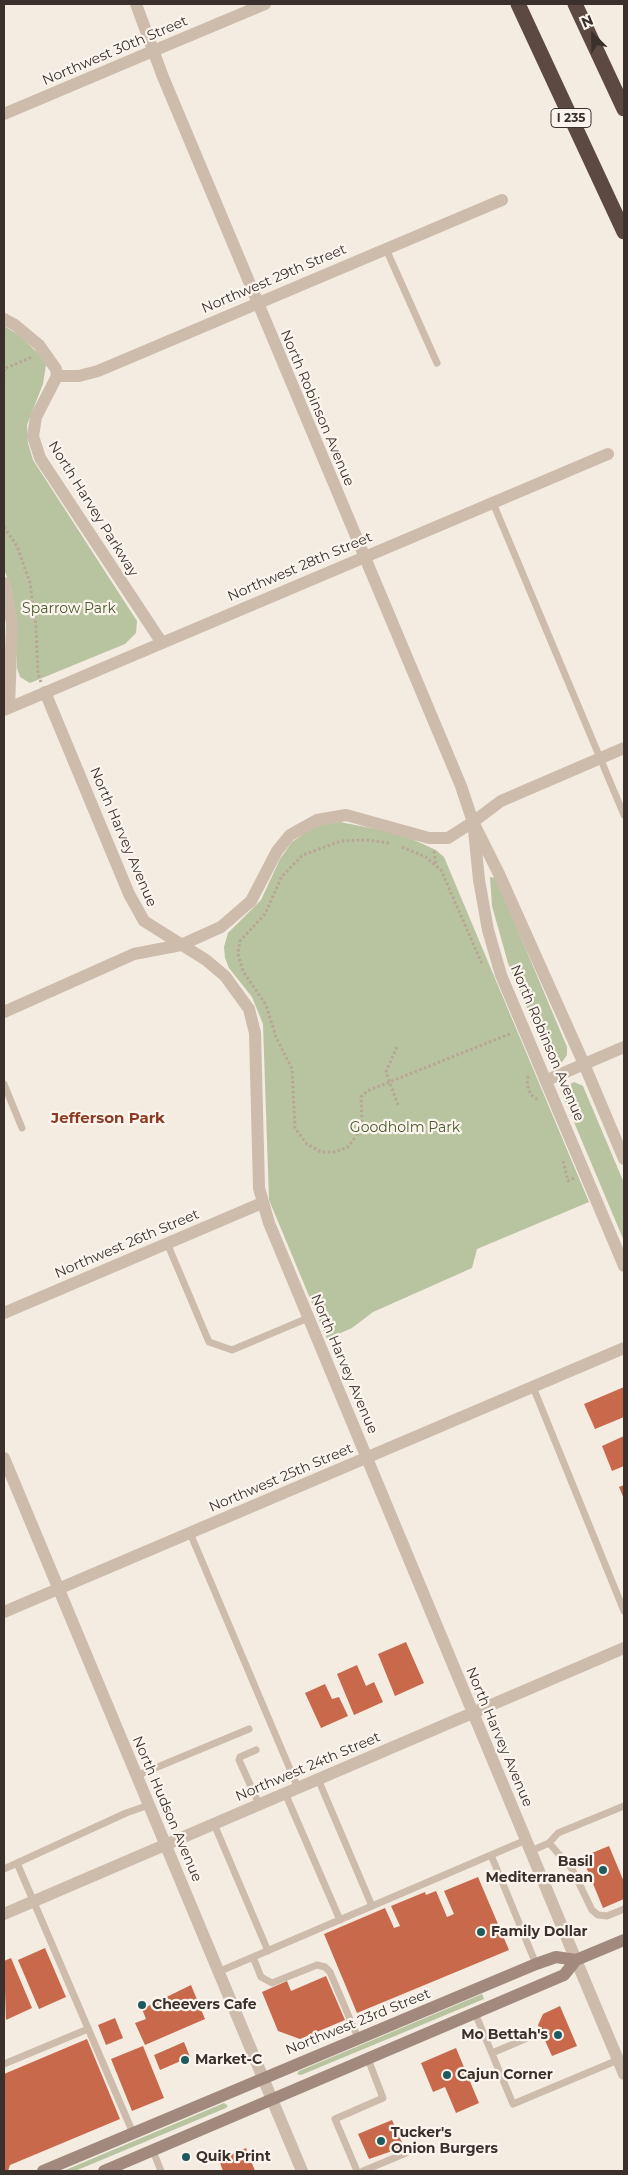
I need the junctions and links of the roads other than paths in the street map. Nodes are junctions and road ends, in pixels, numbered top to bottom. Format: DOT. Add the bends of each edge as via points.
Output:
graph roads {
  1 [pos="136,4"];
  2 [pos="265,4"];
  3 [pos="518,4"];
  4 [pos="575,4"];
  5 [pos="153,51"];
  6 [pos="624,109"];
  7 [pos="4,114"];
  8 [pos="502,200"];
  9 [pos="624,232"];
  10 [pos="386,249"];
  11 [pos="257,302"];
  12 [pos="4,319"];
  13 [pos="437,363"];
  14 [pos="57,376"];
  15 [pos="608,454"];
  16 [pos="493,503"];
  17 [pos="363,556"];
  18 [pos="4,583"];
  19 [pos="162,643"];
  20 [pos="45,692"];
  21 [pos="7,708"];
  22 [pos="624,748"];
  23 [pos="600,758"];
  24 [pos="624,815"];
  25 [pos="473,822"];
  26 [pos="181,945"];
  27 [pos="4,1012"];
  28 [pos="624,1047"];
  29 [pos="584,1064"];
  30 [pos="547,1080"];
  31 [pos="4,1084"];
  32 [pos="22,1128"];
  33 [pos="624,1159"];
  34 [pos="262,1203"];
  35 [pos="168,1243"];
  36 [pos="624,1266"];
  37 [pos="4,1313"];
  38 [pos="308,1318"];
  39 [pos="624,1348"];
  40 [pos="533,1387"];
  41 [pos="4,1458"];
  42 [pos="367,1458"];
  43 [pos="190,1533"];
  44 [pos="59,1589"];
  45 [pos="624,1611"];
  46 [pos="4,1612"];
  47 [pos="624,1648"];
  48 [pos="472,1713"];
  49 [pos="249,1729"];
  50 [pos="256,1750"];
  51 [pos="136,1776"];
  52 [pos="318,1779"];
  53 [pos="298,1788"];
  54 [pos="285,1793"];
  55 [pos="259,1804"];
  56 [pos="149,1805"];
  57 [pos="624,1806"];
  58 [pos="214,1824"];
  59 [pos="549,1843"];
  60 [pos="165,1845"];
  61 [pos="528,1846"];
  62 [pos="491,1855"];
  63 [pos="17,1863"];
  64 [pos="4,1869"];
  65 [pos="33,1901"];
  66 [pos="372,1906"];
  67 [pos="624,1909"];
  68 [pos="4,1914"];
  69 [pos="340,1920"];
  70 [pos="624,1940"];
  71 [pos="268,1951"];
  72 [pos="253,1957"];
  73 [pos="576,1960"];
  74 [pos="536,1964"];
  75 [pos="218,1972"];
  76 [pos="475,2013"];
  77 [pos="88,2029"];
  78 [pos="537,2034"];
  79 [pos="358,2038"];
  80 [pos="492,2053"];
  81 [pos="620,2055"];
  82 [pos="368,2059"];
  83 [pos="4,2064"];
  84 [pos="624,2074"];
  85 [pos="262,2078"];
  86 [pos="272,2100"];
  87 [pos="133,2133"];
  88 [pos="153,2151"];
  89 [pos="406,2153"];
  90 [pos="43,2171"];
  91 [pos="104,2171"];
  92 [pos="161,2171"];
  93 [pos="302,2171"];
  94 [pos="357,2171"];
  95 [pos="363,2171"];
  1 -- 5 [label="street, North Robinson Avenue"];
  2 -- 5 [label="street, Northwest 30th Street"];
  3 -- 9 [label="highway, I 235"];
  4 -- 6 [label="highway"];
  5 -- 7 [label="street, Northwest 30th Street"];
  5 -- 11 [label="street, North Robinson Avenue"];
  8 -- 10 [label="street, Northwest 29th Street"];
  10 -- 11 [label="street, Northwest 29th Street"];
  10 -- 13 [label="lane"];
  11 -- 14 [label="street, Northwest 29th Street" via="98,371 79,376"];
  11 -- 17 [label="street, North Robinson Avenue"];
  12 -- 14 [label="street" via="45,351"];
  14 -- 19 [label="street, North Harvey Parkway" via="36,417 33,436 36,449"];
  15 -- 16 [label="street, Northwest 28th Street"];
  16 -- 17 [label="street, Northwest 28th Street"];
  16 -- 23 [label="lane"];
  17 -- 19 [label="street, Northwest 28th Street"];
  17 -- 25 [label="street, North Robinson Avenue" via="461,786"];
  18 -- 21 [label="street" via="12,623"];
  19 -- 20 [label="street, Northwest 28th Street"];
  20 -- 21 [label="street, Northwest 28th Street"];
  20 -- 26 [label="street, North Harvey Avenue" via="137,912 149,926"];
  22 -- 23 [label="street"];
  23 -- 24 [label="lane"];
  23 -- 25 [label="street" via="501,801"];
  25 -- 26 [label="street" via="448,838 434,839 346,815 317,820 298,830 283,844 258,892 239,914"];
  25 -- 29 [label="street, North Robinson Avenue"];
  25 -- 30 [label="street, North Robinson Avenue" via="479,880 494,952"];
  26 -- 27 [label="street" via="134,954"];
  26 -- 34 [label="street, North Harvey Avenue" via="225,976 249,1009 255,1033 258,1177"];
  28 -- 29 [label="street"];
  29 -- 30 [label="street"];
  29 -- 33 [label="street, North Robinson Avenue"];
  30 -- 36 [label="street, North Robinson Avenue"];
  31 -- 32 [label="lane"];
  34 -- 35 [label="street, Northwest 26th Street"];
  34 -- 38 [label="street, North Harvey Avenue"];
  35 -- 37 [label="street, Northwest 26th Street"];
  35 -- 38 [label="lane" via="210,1342 232,1350"];
  38 -- 42 [label="street, North Harvey Avenue"];
  39 -- 40 [label="street, Northwest 25th Street"];
  40 -- 42 [label="street, Northwest 25th Street"];
  40 -- 45 [label="lane"];
  41 -- 44 [label="street, North Hudson Avenue"];
  42 -- 43 [label="street, Northwest 25th Street"];
  42 -- 48 [label="street, North Harvey Avenue"];
  43 -- 44 [label="street, Northwest 25th Street"];
  43 -- 53 [label="lane"];
  44 -- 46 [label="street, Northwest 25th Street"];
  44 -- 51 [label="street, North Hudson Avenue"];
  47 -- 48 [label="street, Northwest 24th Street"];
  48 -- 52 [label="street, Northwest 24th Street"];
  48 -- 61 [label="street, North Harvey Avenue"];
  49 -- 51 [label="lane"];
  50 -- 55 [label="lane" via="239,1760"];
  51 -- 56 [label="street, North Hudson Avenue"];
  52 -- 53 [label="street, Northwest 24th Street"];
  52 -- 66 [label="lane"];
  53 -- 54 [label="street, Northwest 24th Street"];
  54 -- 55 [label="street, Northwest 24th Street"];
  54 -- 69 [label="lane"];
  55 -- 58 [label="street, Northwest 24th Street"];
  56 -- 60 [label="street, North Hudson Avenue"];
  56 -- 63 [label="lane"];
  57 -- 59 [label="lane" via="558,1833"];
  58 -- 60 [label="street, Northwest 24th Street"];
  58 -- 71 [label="lane"];
  59 -- 61 [label="lane"];
  59 -- 67 [label="lane" via="572,1869 592,1910 607,1916"];
  60 -- 65 [label="street, Northwest 24th Street"];
  60 -- 75 [label="street, North Hudson Avenue"];
  61 -- 62 [label="lane"];
  61 -- 73 [label="street, North Harvey Avenue"];
  62 -- 66 [label="lane"];
  62 -- 74 [label="lane"];
  63 -- 64 [label="lane"];
  63 -- 65 [label="lane"];
  65 -- 68 [label="street, Northwest 24th Street"];
  65 -- 77 [label="lane"];
  66 -- 69 [label="lane"];
  69 -- 71 [label="lane"];
  70 -- 73 [label="main road, Northwest 23rd Street"];
  71 -- 72 [label="lane"];
  72 -- 75 [label="lane"];
  72 -- 79 [label="lane" via="261,1977 272,1983 317,1965 325,1967"];
  73 -- 74 [label="main road, Northwest 23rd Street" via="556,1957"];
  73 -- 76 [label="main road, Northwest 23rd Street" via="564,1975"];
  73 -- 81 [label="street, North Harvey Avenue"];
  74 -- 79 [label="main road, Northwest 23rd Street"];
  75 -- 85 [label="street, North Hudson Avenue"];
  76 -- 80 [label="lane"];
  76 -- 82 [label="main road, Northwest 23rd Street"];
  77 -- 83 [label="lane"];
  77 -- 87 [label="lane"];
  78 -- 80 [label="lane"];
  79 -- 85 [label="main road, Northwest 23rd Street"];
  80 -- 81 [label="lane" via="513,2104"];
  81 -- 84 [label="street, North Harvey Avenue"];
  82 -- 86 [label="main road, Northwest 23rd Street"];
  82 -- 94 [label="lane" via="384,2098 335,2119"];
  85 -- 86 [label="street, North Hudson Avenue"];
  85 -- 87 [label="main road, Northwest 23rd Street"];
  86 -- 88 [label="main road, Northwest 23rd Street"];
  86 -- 93 [label="street, North Hudson Avenue"];
  87 -- 90 [label="main road, Northwest 23rd Street"];
  88 -- 91 [label="main road, Northwest 23rd Street"];
  88 -- 92 [label="lane"];
  89 -- 95 [label="lane"];
}
